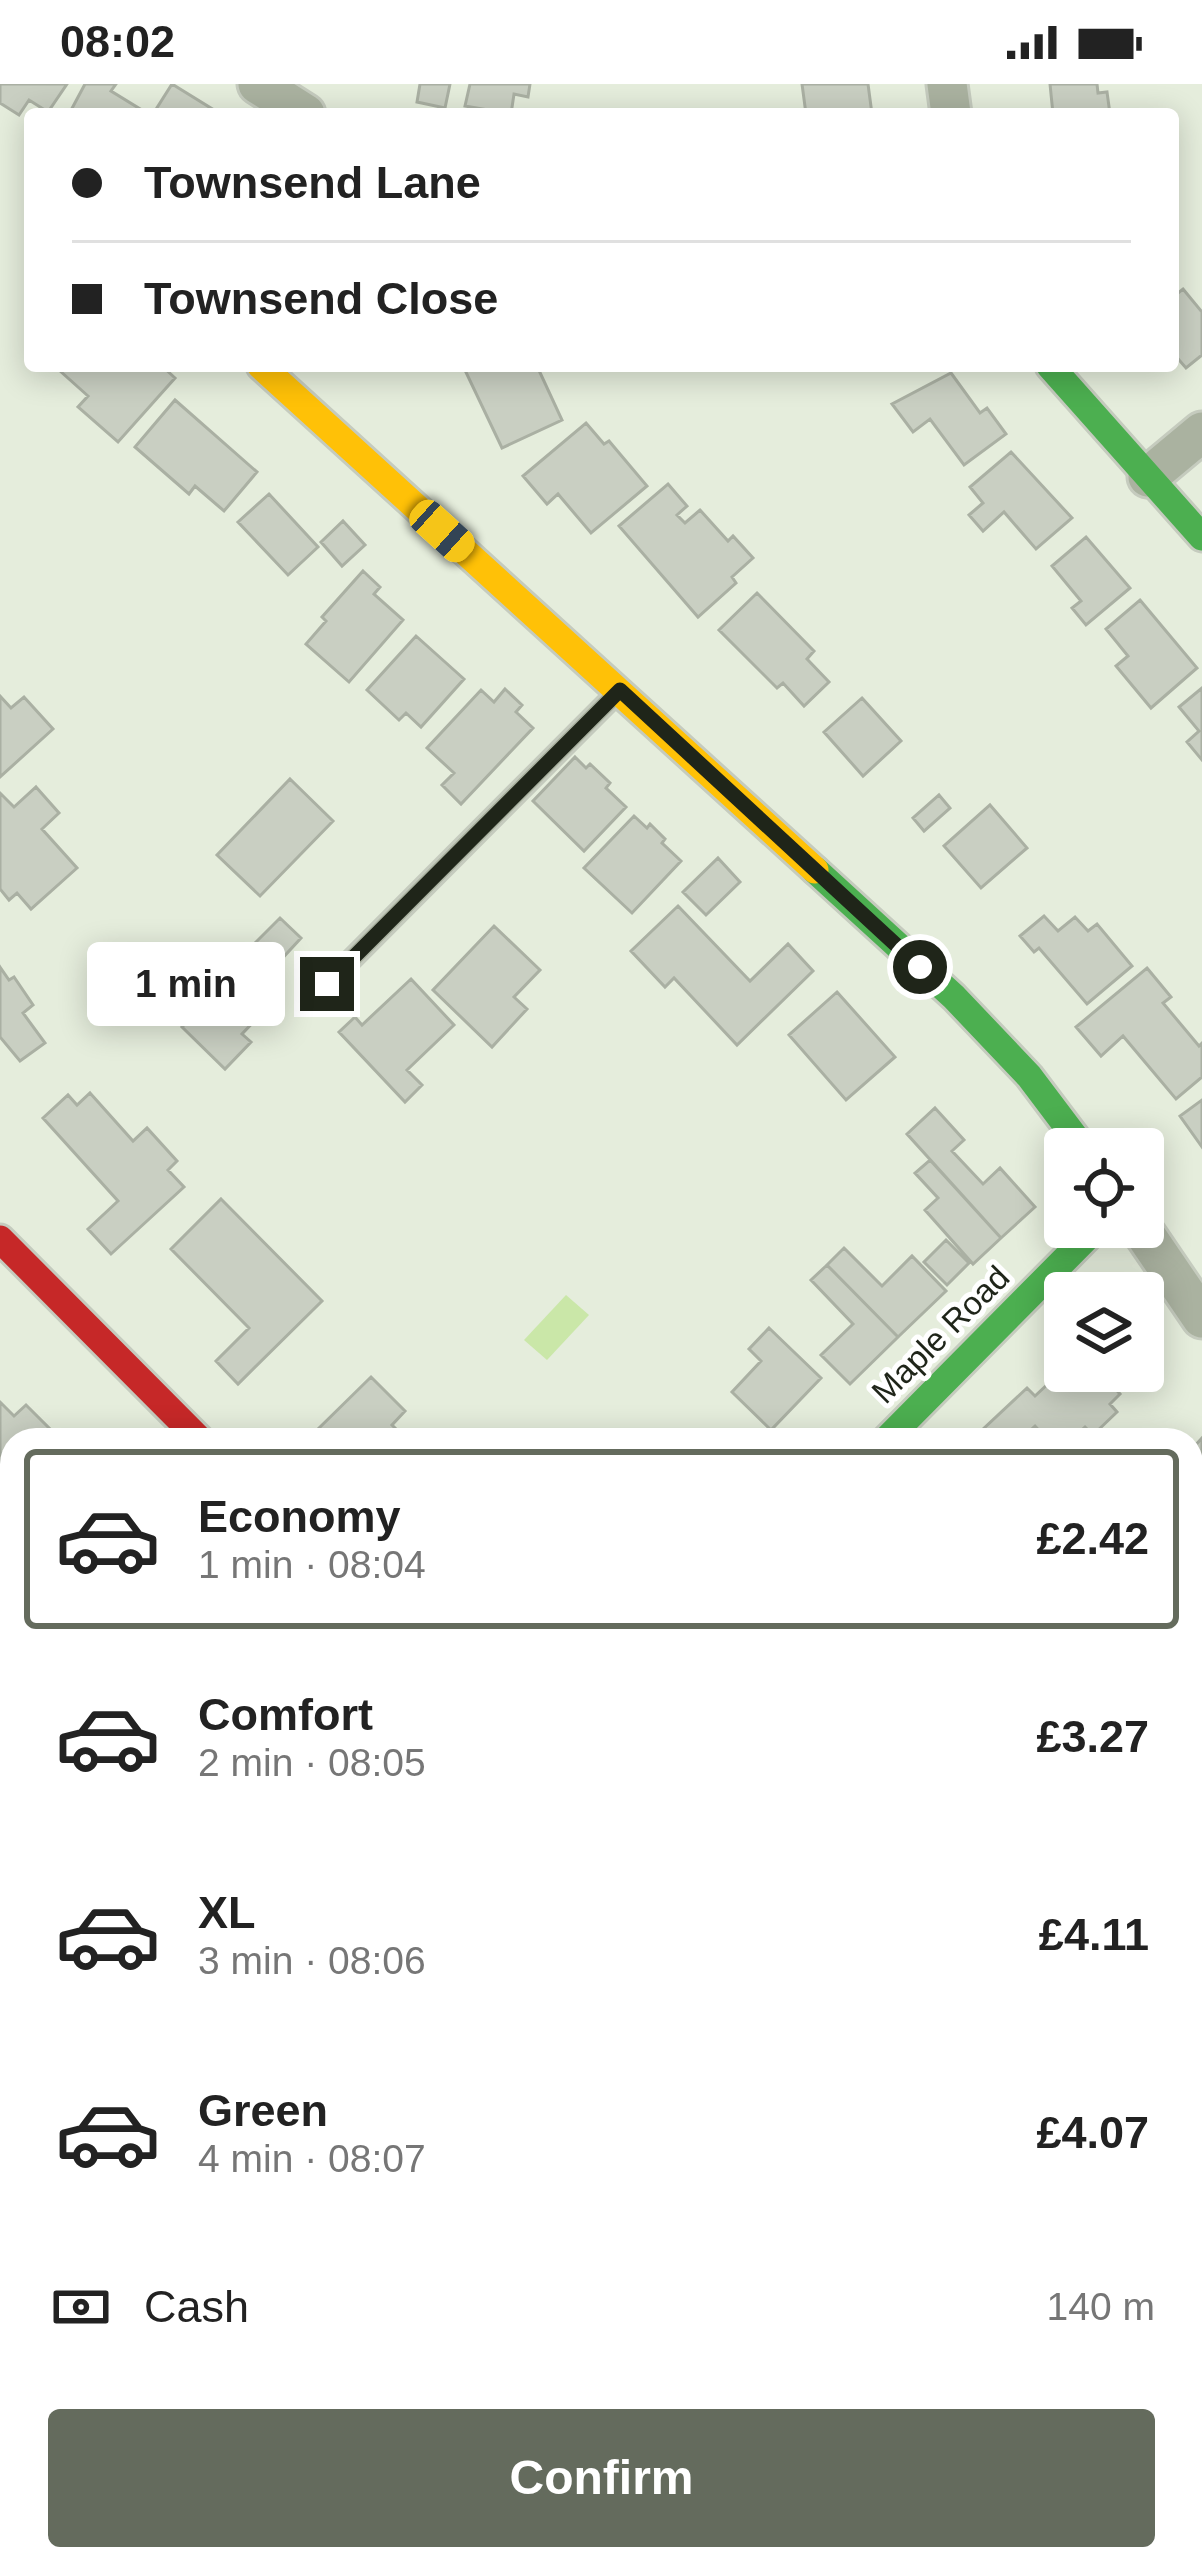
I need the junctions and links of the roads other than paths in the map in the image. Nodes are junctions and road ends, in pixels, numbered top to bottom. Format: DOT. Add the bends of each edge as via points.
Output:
graph roads {
  1 [pos="258,84"];
  2 [pos="298,108"];
  3 [pos="268,372"];
  4 [pos="1055,372"];
  5 [pos="1202,432"];
  6 [pos="1148,477"];
  7 [pos="1202,537"];
  8 [pos="620,690"];
  9 [pos="327,984"];
  10 [pos="1068,1128"];
  11 [pos="0,1239"];
  12 [pos="1076,1248"];
  13 [pos="1155,1248"];
  14 [pos="1200,1311"];
  15 [pos="188,1428"];
  16 [pos="898,1428"];
  1 -- 2 [label="street"];
  3 -- 8 [label="street"];
  4 -- 6 [label="street"];
  5 -- 6 [label="street"];
  6 -- 7 [label="street"];
  8 -- 9 [label="lane"];
  8 -- 10 [label="street" via="954,998"];
  11 -- 15 [label="street"];
  12 -- 16 [label="street, Maple Road"];
  13 -- 14 [label="street"];
}
